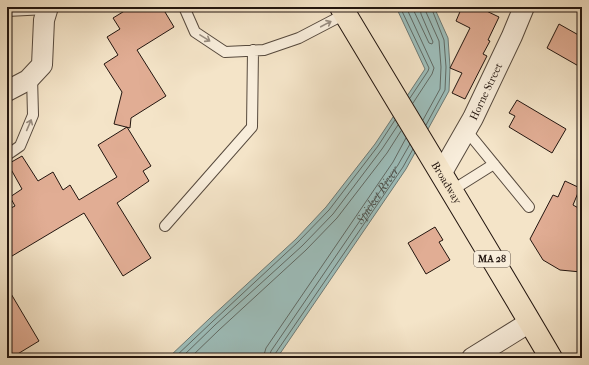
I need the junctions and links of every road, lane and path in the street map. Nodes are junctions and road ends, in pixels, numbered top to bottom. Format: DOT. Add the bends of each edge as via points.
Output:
graph roads {
  1 [pos="184,7"];
  2 [pos="524,7"];
  3 [pos="47,8"];
  4 [pos="343,10"];
  5 [pos="7,11"];
  6 [pos="253,50"];
  7 [pos="32,75"];
  8 [pos="7,91"];
  9 [pos="466,130"];
  10 [pos="7,155"];
  11 [pos="494,164"];
  12 [pos="442,175"];
  13 [pos="529,207"];
  14 [pos="165,226"];
  15 [pos="530,322"];
  16 [pos="472,358"];
  17 [pos="551,358"];
  1 -- 6 [label="lane, one-way" via="195,32 219,48 226,52"];
  2 -- 9 [label="street, Horne Street"];
  3 -- 5 [label="lane"];
  3 -- 7 [label="street" via="42,65"];
  6 -- 4 [label="lane, one-way" via="264,50 299,38"];
  4 -- 12 [label="main road, Broadway / MA 28"];
  6 -- 14 [label="lane" via="252,127"];
  7 -- 8 [label="street" via="28,80"];
  10 -- 7 [label="lane, one-way" via="20,146 33,114"];
  9 -- 11 [label="lane"];
  9 -- 12 [label="street, Horne Street"];
  11 -- 12 [label="lane"];
  11 -- 13 [label="lane"];
  12 -- 15 [label="main road, Broadway / MA 28"];
  15 -- 16 [label="street"];
  15 -- 17 [label="main road, Broadway / MA 28"];
}
